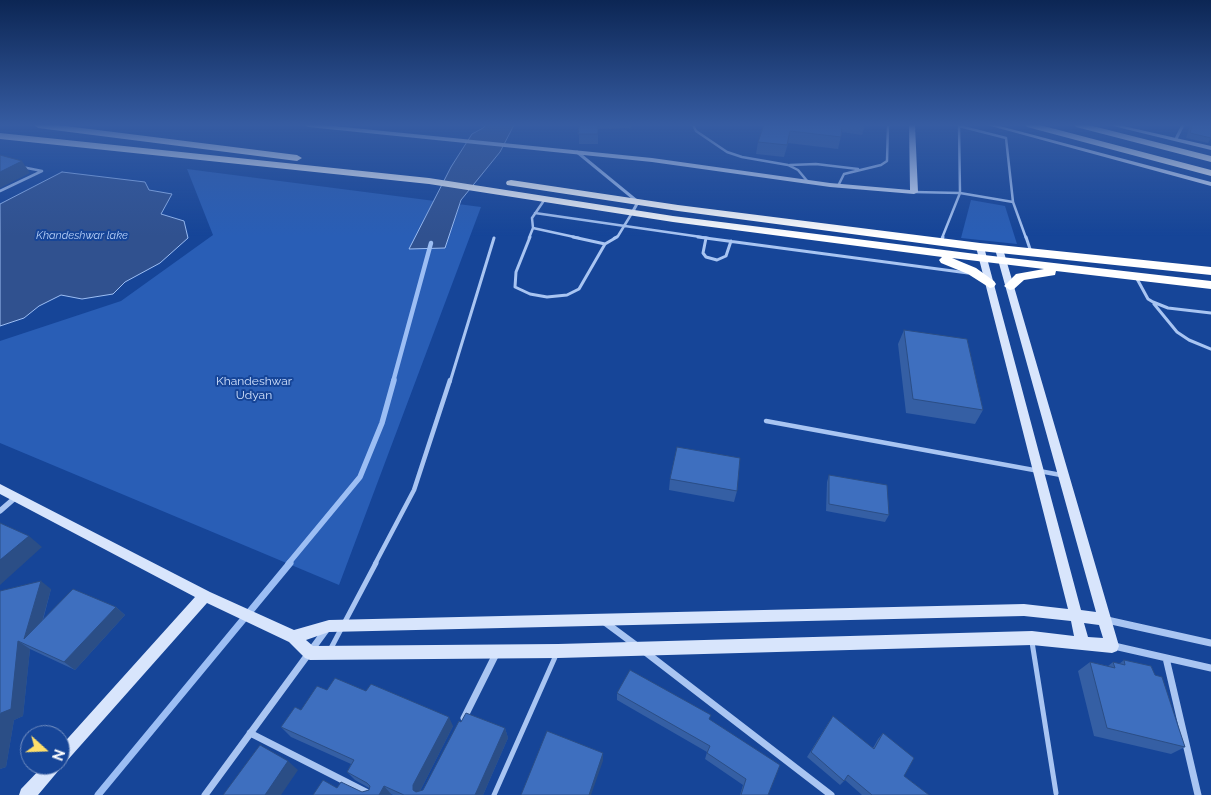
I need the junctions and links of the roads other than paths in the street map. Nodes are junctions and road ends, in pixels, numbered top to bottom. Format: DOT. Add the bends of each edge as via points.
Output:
graph roads {
  1 [pos="275,162"];
  2 [pos="319,162"];
  3 [pos="588,162"];
  4 [pos="667,162"];
  5 [pos="773,162"];
  6 [pos="885,162"];
  7 [pos="913,162"];
  8 [pos="960,162"];
  9 [pos="1009,162"];
  10 [pos="1129,162"];
  11 [pos="1170,162"];
  12 [pos="788,165"];
  13 [pos="17,166"];
  14 [pos="860,169"];
  15 [pos="1211,173"];
  16 [pos="432,177"];
  17 [pos="808,182"];
  18 [pos="486,184"];
  19 [pos="1211,184"];
  20 [pos="838,186"];
  21 [pos="0,191"];
  22 [pos="914,192"];
  23 [pos="960,193"];
  24 [pos="545,199"];
  25 [pos="1013,202"];
  26 [pos="635,207"];
  27 [pos="536,213"];
  28 [pos="624,227"];
  29 [pos="533,228"];
  30 [pos="494,238"];
  31 [pos="706,238"];
  32 [pos="731,241"];
  33 [pos="940,241"];
  34 [pos="605,244"];
  35 [pos="980,246"];
  36 [pos="999,248"];
  37 [pos="911,250"];
  38 [pos="1031,252"];
  39 [pos="984,259"];
  40 [pos="1003,261"];
  41 [pos="1075,270"];
  42 [pos="1211,271"];
  43 [pos="978,274"];
  44 [pos="1135,276"];
  45 [pos="990,284"];
  46 [pos="1211,285"];
  47 [pos="1010,286"];
  48 [pos="1153,302"];
  49 [pos="1211,313"];
  50 [pos="1211,349"];
  51 [pos="766,421"];
  52 [pos="1039,471"];
  53 [pos="1064,476"];
  54 [pos="0,489"];
  55 [pos="16,497"];
  56 [pos="0,511"];
  57 [pos="205,596"];
  58 [pos="1076,616"];
  59 [pos="1104,620"];
  60 [pos="603,621"];
  61 [pos="336,626"];
  62 [pos="294,637"];
  63 [pos="1032,638"];
  64 [pos="1083,643"];
  65 [pos="1211,643"];
  66 [pos="1112,646"];
  67 [pos="640,649"];
  68 [pos="558,651"];
  69 [pos="329,652"];
  70 [pos="498,652"];
  71 [pos="310,653"];
  72 [pos="1166,658"];
  73 [pos="1211,668"];
  74 [pos="458,729"];
  75 [pos="250,733"];
  76 [pos="70,747"];
  77 [pos="45,775"];
  78 [pos="1056,793"];
  79 [pos="27,795"];
  80 [pos="205,795"];
  81 [pos="372,795"];
  82 [pos="494,795"];
  83 [pos="831,795"];
  84 [pos="1198,795"];
  1 -- 16 [label="highway"];
  2 -- 16 [label="highway"];
  3 -- 26 [label="street"];
  4 -- 17 [label="street"];
  5 -- 12 [label="lane"];
  6 -- 14 [label="lane"];
  7 -- 22 [label="street"];
  8 -- 23 [label="lane"];
  9 -- 25 [label="lane"];
  10 -- 19 [label="street"];
  11 -- 15 [label="highway"];
  12 -- 14 [label="lane" via="816,164"];
  12 -- 17 [label="lane" via="798,170"];
  13 -- 21 [label="lane" via="42,171"];
  14 -- 20 [label="lane" via="844,174"];
  16 -- 18 [label="highway"];
  17 -- 20 [label="street"];
  18 -- 24 [label="highway"];
  18 -- 26 [label="highway"];
  20 -- 22 [label="street"];
  22 -- 23 [label="lane"];
  23 -- 25 [label="lane"];
  23 -- 33 [label="lane"];
  24 -- 26 [label="highway"];
  24 -- 27 [label="lane"];
  25 -- 38 [label="lane"];
  26 -- 28 [label="lane"];
  26 -- 33 [label="highway"];
  26 -- 37 [label="highway"];
  27 -- 28 [label="lane"];
  27 -- 29 [label="lane" via="532,218"];
  28 -- 31 [label="lane"];
  28 -- 34 [label="lane" via="618,236"];
  29 -- 34 [label="lane"];
  29 -- 34 [label="lane" via="516,272 516,287 530,294 547,297 567,295 579,289"];
  30 -- 61 [label="lane" via="417,482"];
  31 -- 32 [label="lane"];
  31 -- 32 [label="lane" via="703,254 717,260 726,256"];
  32 -- 43 [label="lane"];
  33 -- 35 [label="highway"];
  35 -- 36 [label="highway"];
  35 -- 39 [label="street"];
  36 -- 38 [label="highway"];
  36 -- 40 [label="street"];
  37 -- 39 [label="highway"];
  37 -- 43 [label="highway"];
  38 -- 42 [label="highway"];
  39 -- 40 [label="highway"];
  39 -- 45 [label="street"];
  40 -- 41 [label="highway"];
  40 -- 47 [label="street"];
  41 -- 44 [label="highway"];
  41 -- 47 [label="highway" via="1039,273 1020,278"];
  43 -- 45 [label="highway"];
  44 -- 46 [label="highway"];
  44 -- 48 [label="lane"];
  45 -- 52 [label="street"];
  47 -- 53 [label="street"];
  48 -- 49 [label="lane" via="1168,308"];
  48 -- 50 [label="lane" via="1177,332"];
  51 -- 52 [label="lane"];
  52 -- 53 [label="lane"];
  52 -- 58 [label="street"];
  53 -- 59 [label="street"];
  54 -- 55 [label="street"];
  55 -- 56 [label="street"];
  55 -- 57 [label="street"];
  57 -- 62 [label="street"];
  57 -- 76 [label="street"];
  58 -- 59 [label="street"];
  58 -- 60 [label="street" via="1024,610"];
  58 -- 64 [label="street"];
  59 -- 65 [label="street"];
  59 -- 66 [label="street"];
  60 -- 61 [label="street"];
  60 -- 67 [label="street"];
  61 -- 62 [label="street"];
  61 -- 69 [label="lane"];
  61 -- 71 [label="street"];
  62 -- 71 [label="street"];
  63 -- 64 [label="street"];
  63 -- 67 [label="street"];
  63 -- 78 [label="lane"];
  64 -- 66 [label="street"];
  66 -- 72 [label="street"];
  67 -- 68 [label="street"];
  67 -- 83 [label="street"];
  68 -- 70 [label="street"];
  68 -- 82 [label="lane"];
  69 -- 70 [label="street"];
  69 -- 71 [label="street"];
  70 -- 74 [label="street"];
  71 -- 75 [label="street"];
  72 -- 73 [label="street"];
  72 -- 84 [label="street"];
  75 -- 80 [label="street"];
  75 -- 81 [label="street"];
  77 -- 79 [label="street"];
}
